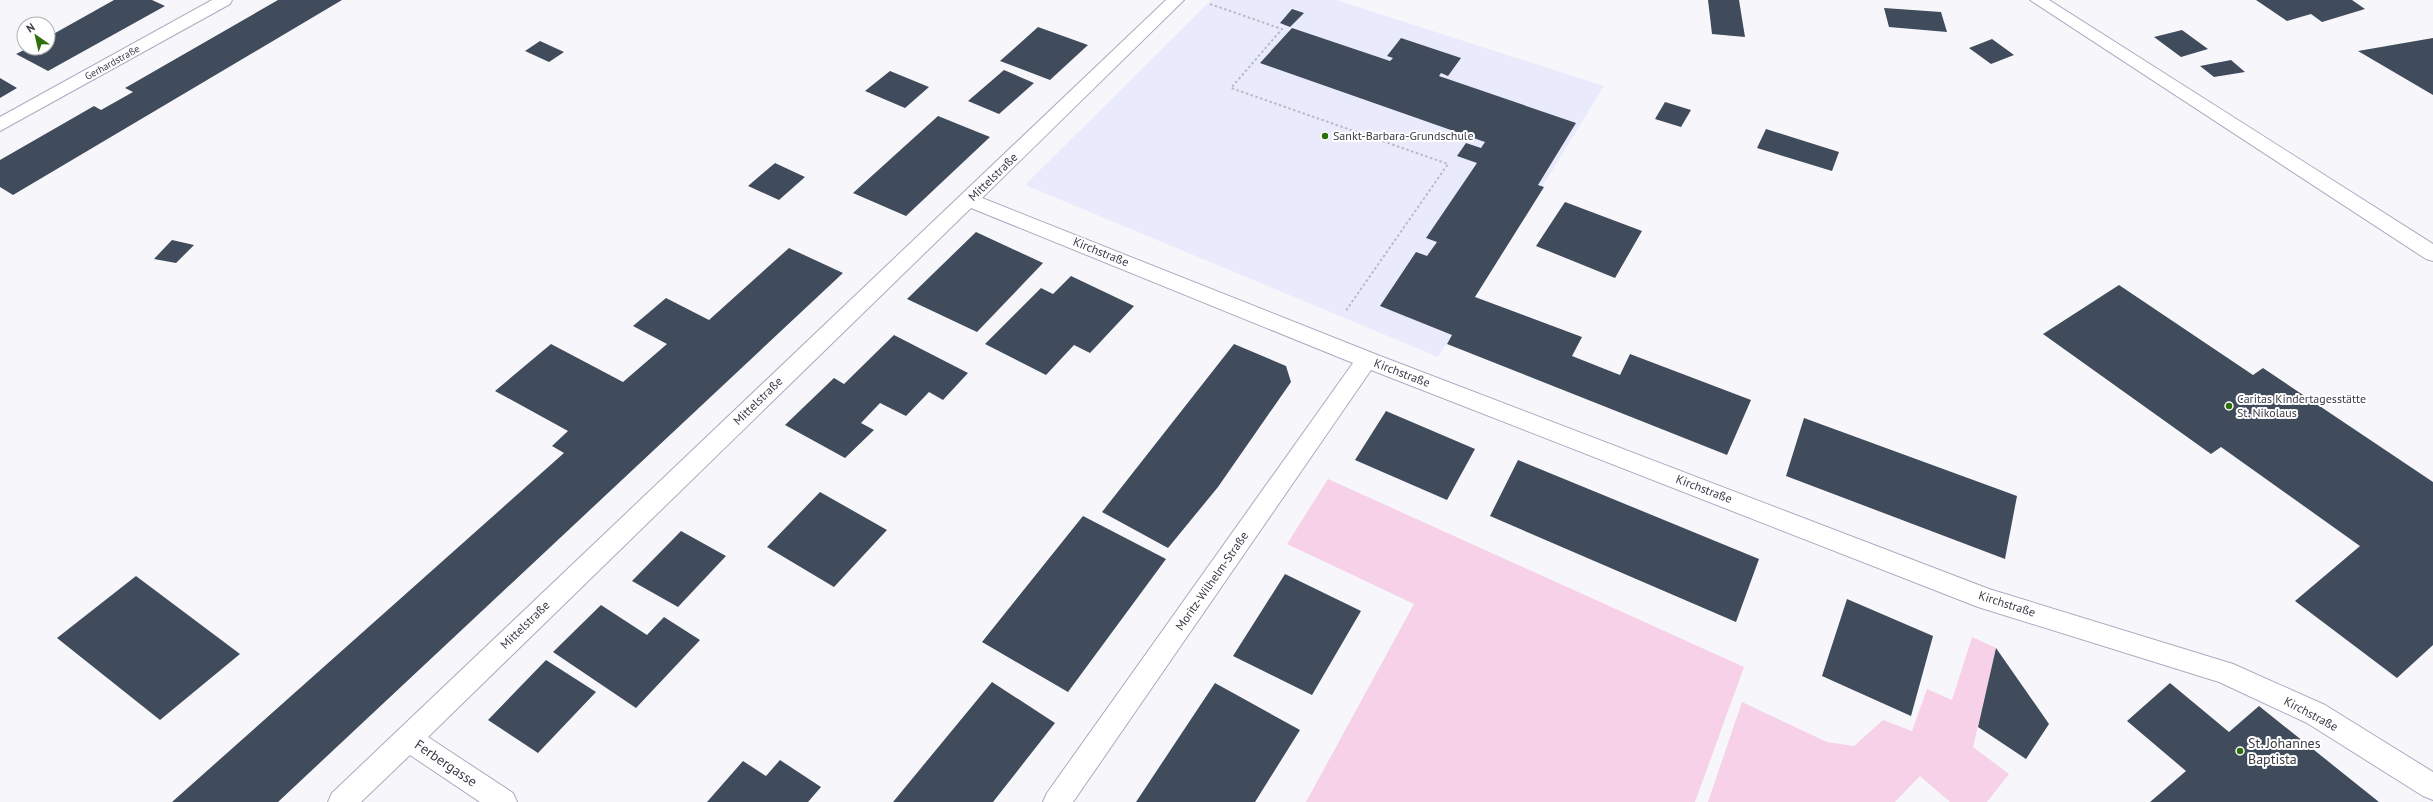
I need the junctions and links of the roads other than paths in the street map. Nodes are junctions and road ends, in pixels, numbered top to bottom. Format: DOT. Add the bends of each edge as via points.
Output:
graph roads {
  1 [pos="224,0"];
  2 [pos="1176,0"];
  3 [pos="2038,0"];
  4 [pos="0,125"];
  5 [pos="970,200"];
  6 [pos="2433,254"];
  7 [pos="1367,360"];
  8 [pos="408,738"];
  9 [pos="2433,787"];
  10 [pos="342,802"];
  11 [pos="503,802"];
  12 [pos="1057,802"];
  1 -- 4 [label="street, Gerhardstraße"];
  2 -- 5 [label="street, Mittelstraße"];
  3 -- 6 [label="street"];
  5 -- 7 [label="street, Kirchstraße"];
  5 -- 8 [label="street, Mittelstraße"];
  7 -- 9 [label="street, Kirchstraße" via="1987,599 2224,672 2316,714"];
  7 -- 12 [label="street, Moritz-Wilhelm-Straße"];
  8 -- 10 [label="street, Mittelstraße"];
  8 -- 11 [label="street, Ferbergasse"];
}
